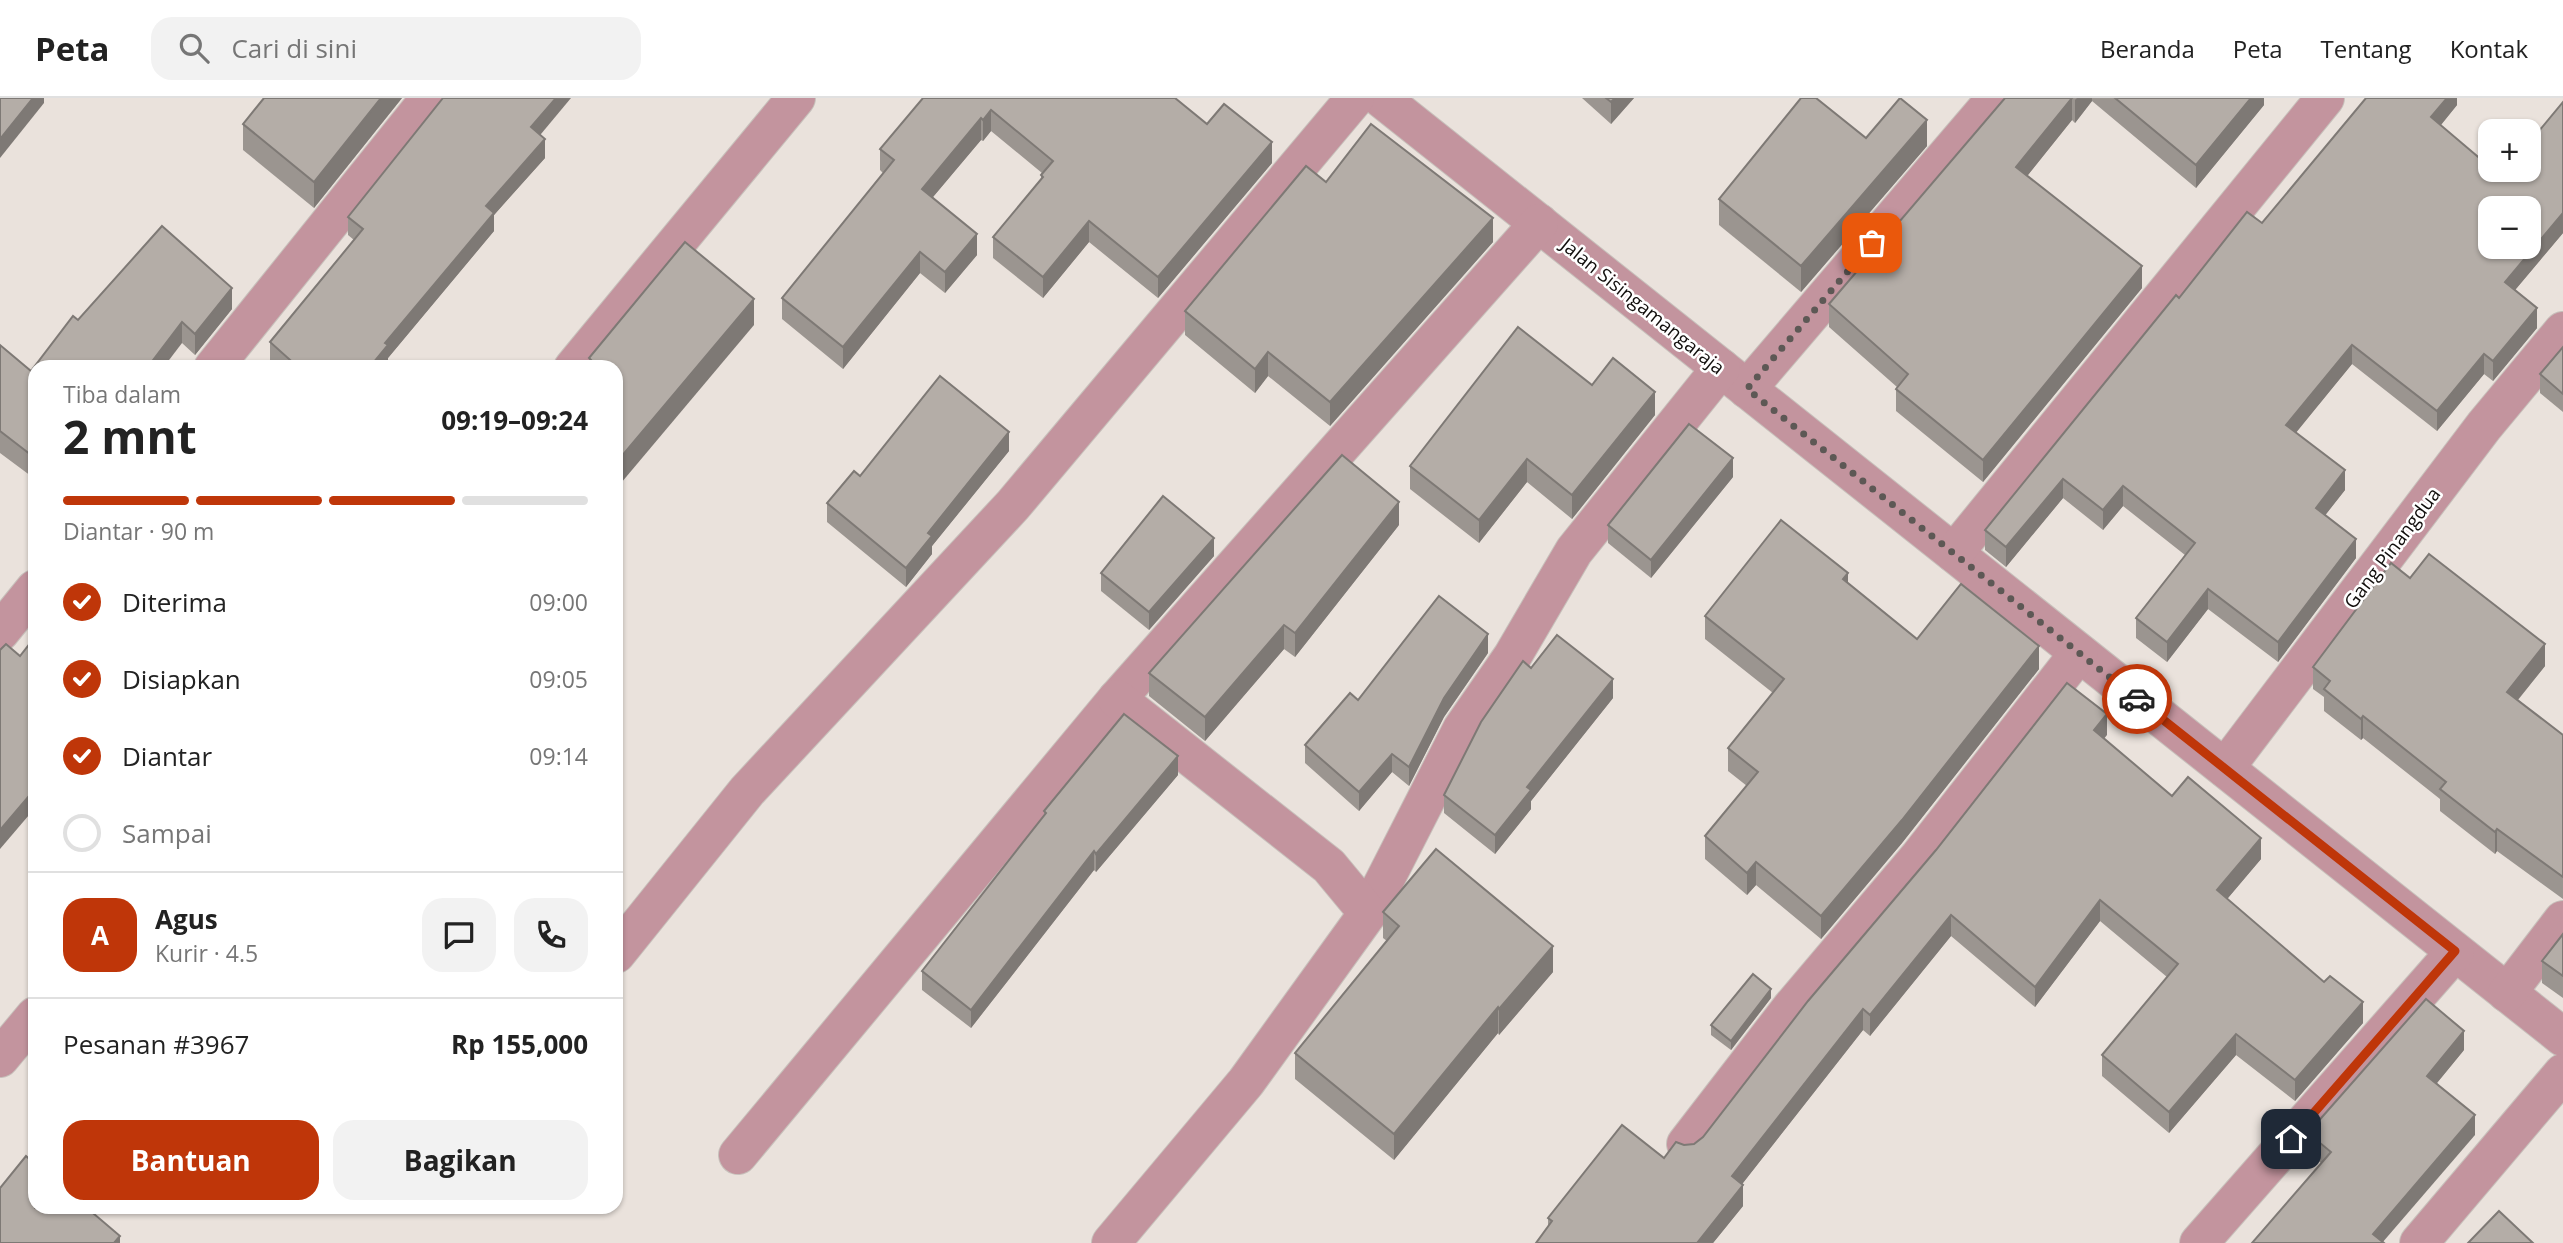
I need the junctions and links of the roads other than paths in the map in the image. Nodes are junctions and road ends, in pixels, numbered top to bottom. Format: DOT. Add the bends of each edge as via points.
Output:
graph roads {
  1 [pos="430,98"];
  2 [pos="796,98"];
  3 [pos="1996,98"];
  4 [pos="2325,98"];
  5 [pos="1380,100"];
  6 [pos="1539,223"];
  7 [pos="2563,331"];
  8 [pos="219,360"];
  9 [pos="580,360"];
  10 [pos="1734,378"];
  11 [pos="1954,553"];
  12 [pos="28,598"];
  13 [pos="0,632"];
  14 [pos="2079,653"];
  15 [pos="1117,699"];
  16 [pos="2225,768"];
  17 [pos="1368,913"];
  18 [pos="2563,920"];
  19 [pos="623,945"];
  20 [pos="2455,951"];
  21 [pos="2507,993"];
  22 [pos="28,1024"];
  23 [pos="2563,1037"];
  24 [pos="0,1058"];
  25 [pos="2563,1073"];
  26 [pos="1686,1144"];
  27 [pos="737,1155"];
  28 [pos="1111,1243"];
  29 [pos="2199,1243"];
  30 [pos="2419,1243"];
  1 -- 8 [label="street"];
  2 -- 9 [label="street"];
  3 -- 10 [label="street"];
  4 -- 11 [label="street"];
  5 -- 6 [label="street, Jalan Sisingamangaraja"];
  5 -- 19 [label="street" via="747,790"];
  6 -- 10 [label="street, Jalan Sisingamangaraja"];
  6 -- 15 [label="street"];
  7 -- 16 [label="street, Gang Pinangdua" via="2484,426"];
  10 -- 11 [label="street, Jalan Sisingamangaraja"];
  10 -- 17 [label="street" via="1574,551 1512,657 1462,729"];
  11 -- 14 [label="street, Jalan Sisingamangaraja"];
  12 -- 13 [label="street"];
  14 -- 16 [label="street, Jalan Sisingamangaraja"];
  14 -- 26 [label="street"];
  15 -- 17 [label="street" via="1329,866"];
  15 -- 27 [label="street"];
  16 -- 20 [label="street, Jalan Sisingamangaraja"];
  17 -- 28 [label="street" via="1245,1082"];
  18 -- 21 [label="street"];
  20 -- 21 [label="street, Jalan Sisingamangaraja"];
  20 -- 29 [label="street"];
  21 -- 23 [label="street, Jalan Sisingamangaraja"];
  22 -- 24 [label="street"];
  25 -- 30 [label="street"];
}
